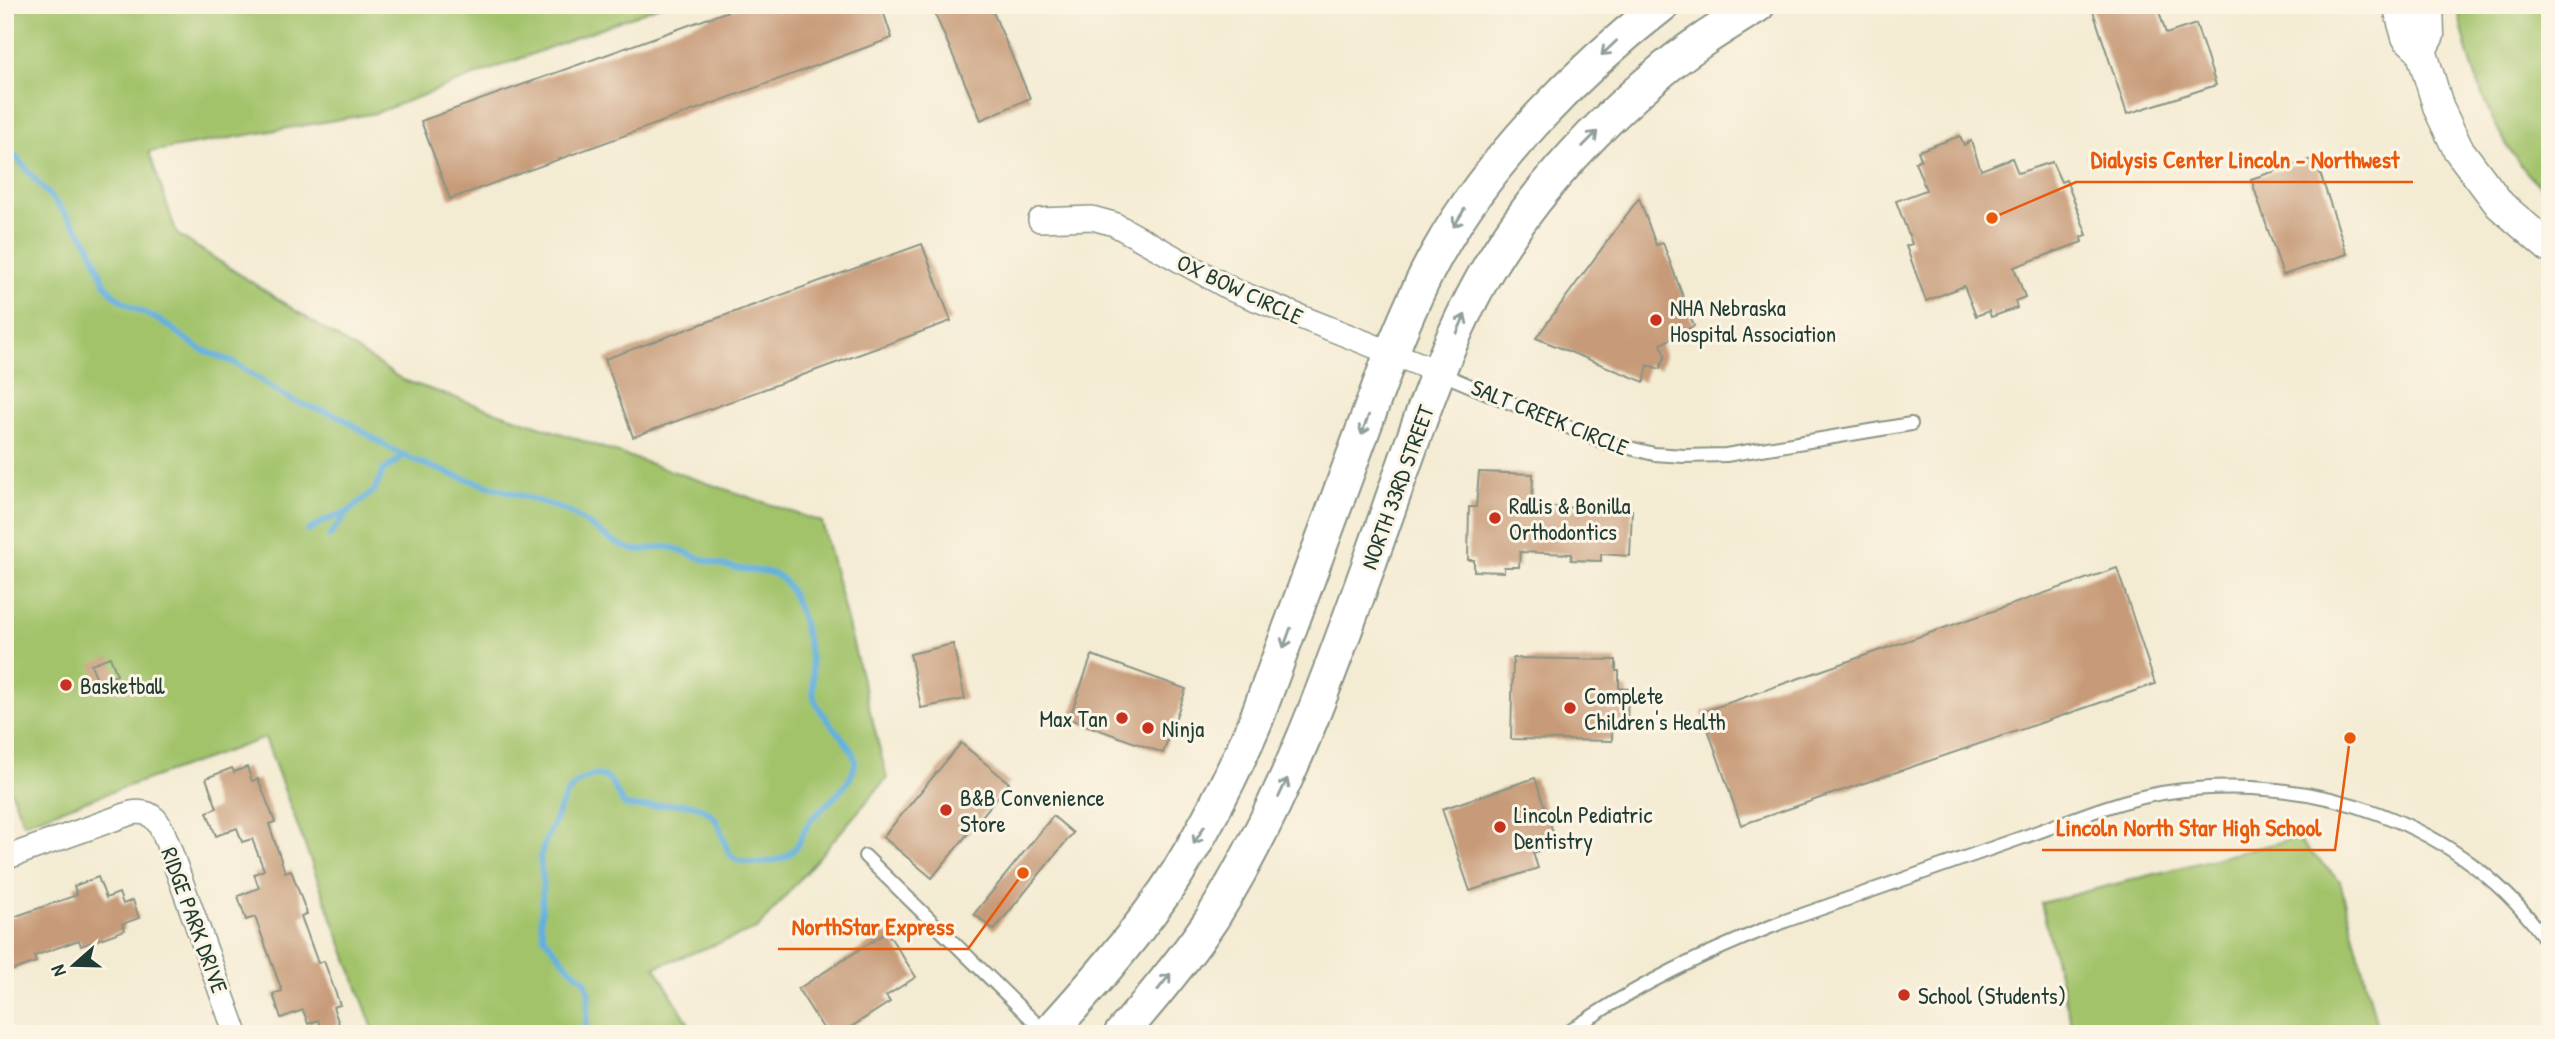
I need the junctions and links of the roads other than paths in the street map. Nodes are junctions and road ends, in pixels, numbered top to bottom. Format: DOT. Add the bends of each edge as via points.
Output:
graph roads {
  1 [pos="1662,5"];
  2 [pos="1758,5"];
  3 [pos="2398,5"];
  4 [pos="2428,5"];
  5 [pos="2421,50"];
  6 [pos="1041,220"];
  7 [pos="2550,248"];
  8 [pos="1391,354"];
  9 [pos="1439,372"];
  10 [pos="1911,424"];
  11 [pos="865,856"];
  12 [pos="5,858"];
  13 [pos="2550,946"];
  14 [pos="236,1034"];
  15 [pos="1048,1034"];
  16 [pos="1121,1034"];
  17 [pos="1566,1034"];
  1 -- 8 [label="main road, one-way" via="1575,80 1466,207 1438,252"];
  9 -- 2 [label="main road, NORTH 33RD STREET, one-way" via="1489,268 1555,178 1666,67"];
  3 -- 5 [label="street" via="2407,37"];
  4 -- 5 [label="street" via="2429,35"];
  5 -- 7 [label="street" via="2443,119 2469,167 2500,205"];
  6 -- 8 [label="street, OX BOW CIRCLE" via="1092,218 1114,224 1233,290"];
  8 -- 9 [label="street, OX BOW CIRCLE"];
  8 -- 15 [label="main road, one-way" via="1235,770 1177,873 1120,950"];
  9 -- 10 [label="lane, SALT CREEK CIRCLE" via="1601,441 1654,454 1726,455"];
  16 -- 9 [label="main road, NORTH 33RD STREET, one-way" via="1211,919 1281,792 1316,712"];
  11 -- 15 [label="lane"];
  12 -- 14 [label="street, RIDGE PARK DRIVE" via="131,813 154,817 162,826"];
  13 -- 17 [label="lane" via="2511,897 2485,875 2403,824 2305,792 2188,790 2097,811 1785,920 1657,979"];
}
